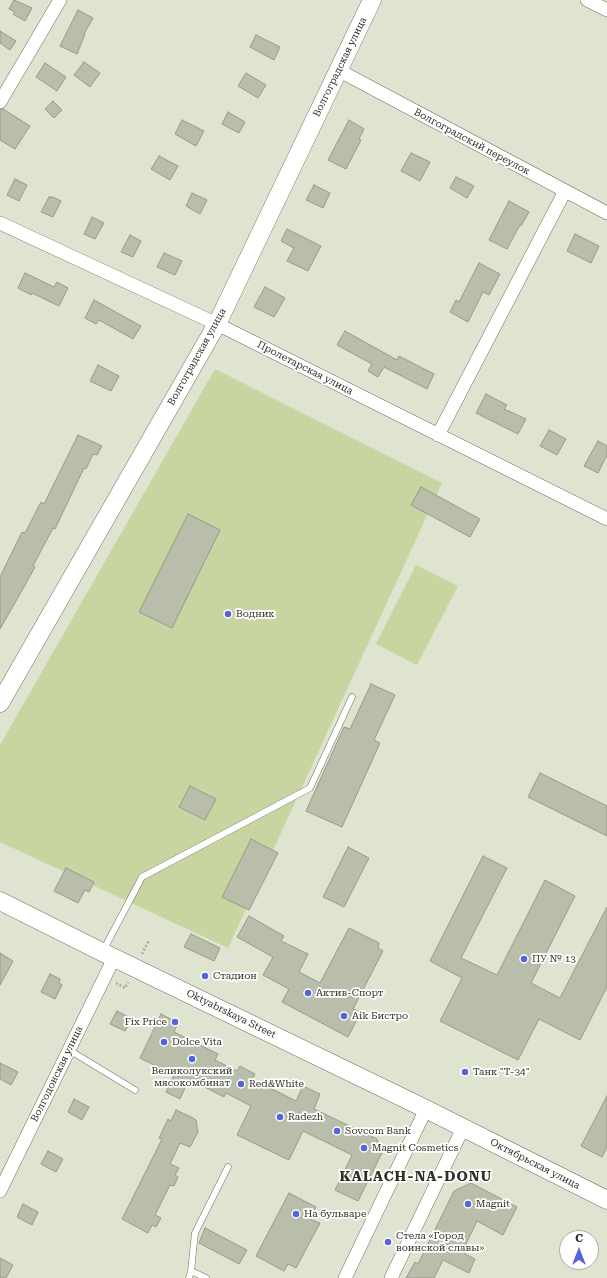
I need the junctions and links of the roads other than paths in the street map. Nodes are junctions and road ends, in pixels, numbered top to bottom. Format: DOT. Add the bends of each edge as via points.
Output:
graph roads {
  1 [pos="60,0"];
  2 [pos="372,0"];
  3 [pos="587,0"];
  4 [pos="607,10"];
  5 [pos="338,70"];
  6 [pos="0,102"];
  7 [pos="565,191"];
  8 [pos="607,213"];
  9 [pos="0,223"];
  10 [pos="217,324"];
  11 [pos="438,435"];
  12 [pos="607,519"];
  13 [pos="352,697"];
  14 [pos="0,703"];
  15 [pos="0,901"];
  16 [pos="108,955"];
  17 [pos="69,1050"];
  18 [pos="135,1090"];
  19 [pos="426,1109"];
  20 [pos="463,1128"];
  21 [pos="228,1167"];
  22 [pos="0,1190"];
  23 [pos="607,1200"];
  24 [pos="191,1271"];
  25 [pos="189,1278"];
  26 [pos="206,1278"];
  27 [pos="345,1278"];
  28 [pos="391,1278"];
  1 -- 6 [label="street"];
  2 -- 5 [label="street, Волгоградская улица"];
  3 -- 4 [label="street"];
  5 -- 7 [label="street, Волгоградский переулок"];
  5 -- 10 [label="street, Волгоградская улица"];
  7 -- 8 [label="street, Волгоградский переулок"];
  7 -- 11 [label="street"];
  9 -- 10 [label="street, Пролетарская улица"];
  10 -- 11 [label="street, Пролетарская улица"];
  10 -- 14 [label="street, Волгоградская улица"];
  11 -- 12 [label="street, Пролетарская улица"];
  13 -- 16 [label="lane" via="310,788 142,877"];
  15 -- 16 [label="street, Oktyabrskaya Street"];
  16 -- 17 [label="street, Волгодонская улица"];
  16 -- 19 [label="street, Oktyabrskaya Street"];
  17 -- 18 [label="lane"];
  17 -- 22 [label="street, Волгодонская улица"];
  19 -- 20 [label="street, Oktyabrskaya Street"];
  19 -- 27 [label="street"];
  20 -- 23 [label="street, Октябрьская улица"];
  20 -- 28 [label="street"];
  21 -- 24 [label="lane" via="195,1233"];
  24 -- 25 [label="lane"];
  24 -- 26 [label="lane"];
}
